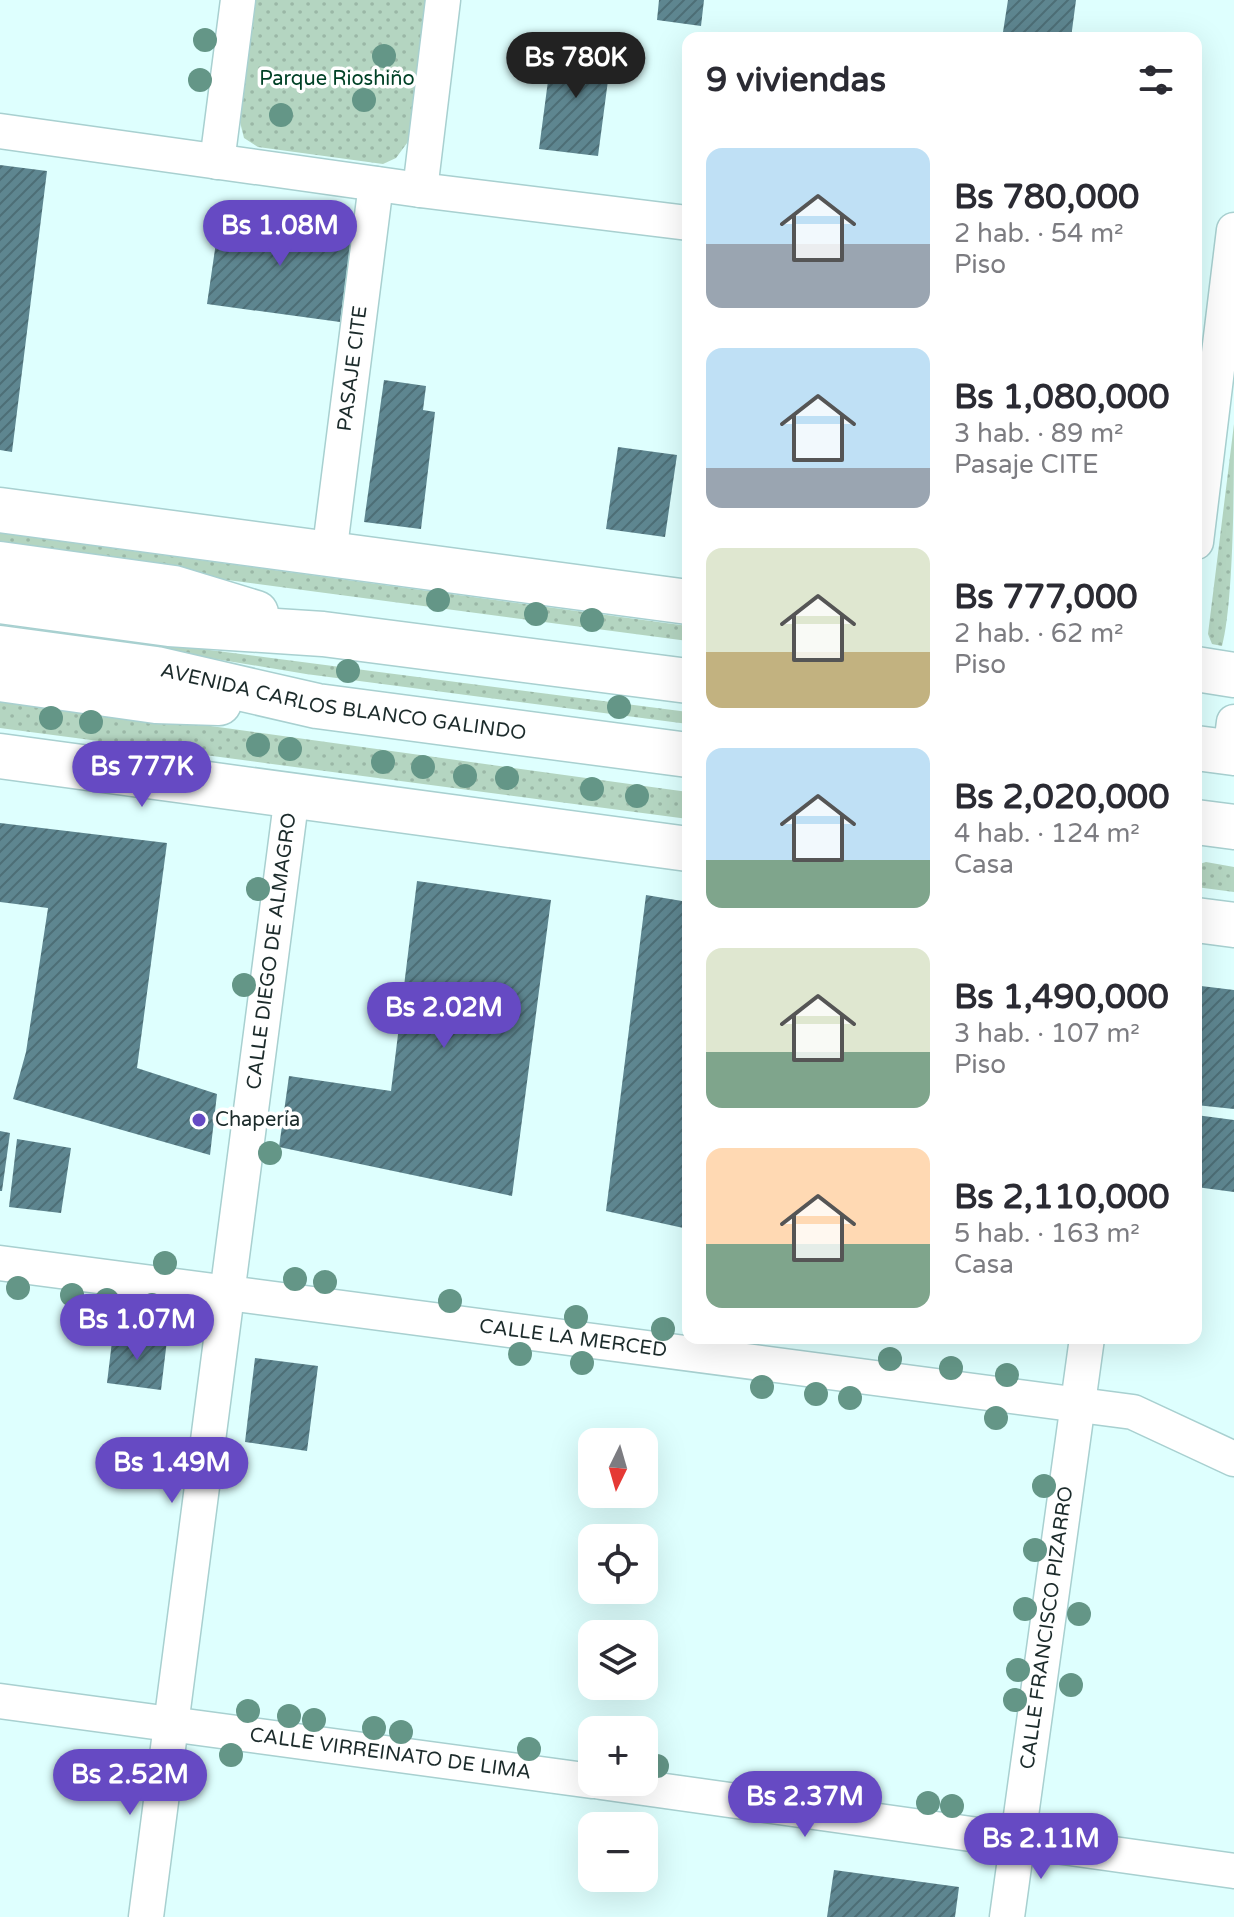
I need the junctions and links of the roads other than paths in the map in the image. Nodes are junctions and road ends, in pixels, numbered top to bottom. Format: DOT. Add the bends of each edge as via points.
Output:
graph roads {
  1 [pos="238,0"];
  2 [pos="443,0"];
  3 [pos="0,131"];
  4 [pos="217,162"];
  5 [pos="376,184"];
  6 [pos="420,190"];
  7 [pos="682,222"];
  8 [pos="1234,230"];
  9 [pos="1219,289"];
  10 [pos="1202,476"];
  11 [pos="0,510"];
  12 [pos="329,555"];
  13 [pos="0,564"];
  14 [pos="0,601"];
  15 [pos="682,601"];
  16 [pos="323,634"];
  17 [pos="0,648"];
  18 [pos="1202,670"];
  19 [pos="1234,675"];
  20 [pos="0,679"];
  21 [pos="682,680"];
  22 [pos="317,706"];
  23 [pos="682,754"];
  24 [pos="0,756"];
  25 [pos="292,795"];
  26 [pos="1202,823"];
  27 [pos="1234,827"];
  28 [pos="682,848"];
  29 [pos="1202,921"];
  30 [pos="1234,925"];
  31 [pos="0,1263"];
  32 [pos="230,1294"];
  33 [pos="1086,1344"];
  34 [pos="1077,1405"];
  35 [pos="1234,1459"];
  36 [pos="0,1701"];
  37 [pos="171,1724"];
  38 [pos="578,1779"];
  39 [pos="658,1790"];
  40 [pos="1017,1838"];
  41 [pos="1234,1871"];
  42 [pos="146,1917"];
  43 [pos="1007,1917"];
  1 -- 4 [label="street"];
  2 -- 6 [label="street"];
  3 -- 4 [label="street"];
  4 -- 5 [label="street"];
  5 -- 6 [label="street"];
  5 -- 12 [label="street, PASAJE CITE"];
  6 -- 7 [label="street"];
  8 -- 9 [label="street"];
  9 -- 10 [label="street"];
  11 -- 12 [label="main road"];
  12 -- 15 [label="main road"];
  13 -- 16 [label="main road" via="174,588"];
  14 -- 16 [label="main road" via="169,624"];
  16 -- 21 [label="main road"];
  17 -- 22 [label="main road, AVENIDA CARLOS BLANCO GALINDO" via="156,669"];
  18 -- 19 [label="main road"];
  20 -- 22 [label="main road" via="156,701"];
  22 -- 23 [label="main road, AVENIDA CARLOS BLANCO GALINDO"];
  24 -- 25 [label="main road"];
  25 -- 28 [label="main road"];
  25 -- 32 [label="street, CALLE DIEGO DE ALMAGRO"];
  26 -- 27 [label="main road"];
  29 -- 30 [label="main road"];
  31 -- 32 [label="street, CALLE LA MERCED"];
  32 -- 34 [label="street, CALLE LA MERCED"];
  32 -- 37 [label="street, CALLE DIEGO DE ALMAGRO"];
  33 -- 34 [label="street, CALLE FRANCISCO PIZARRO"];
  34 -- 35 [label="street, CALLE LA MERCED" via="1133,1412"];
  34 -- 40 [label="street, CALLE FRANCISCO PIZARRO"];
  36 -- 37 [label="street, CALLE VIRREINATO DE LIMA"];
  37 -- 38 [label="street, CALLE VIRREINATO DE LIMA"];
  37 -- 42 [label="street, CALLE DIEGO DE ALMAGRO"];
  39 -- 40 [label="street"];
  40 -- 41 [label="street"];
  40 -- 43 [label="street, CALLE FRANCISCO PIZARRO"];
}
